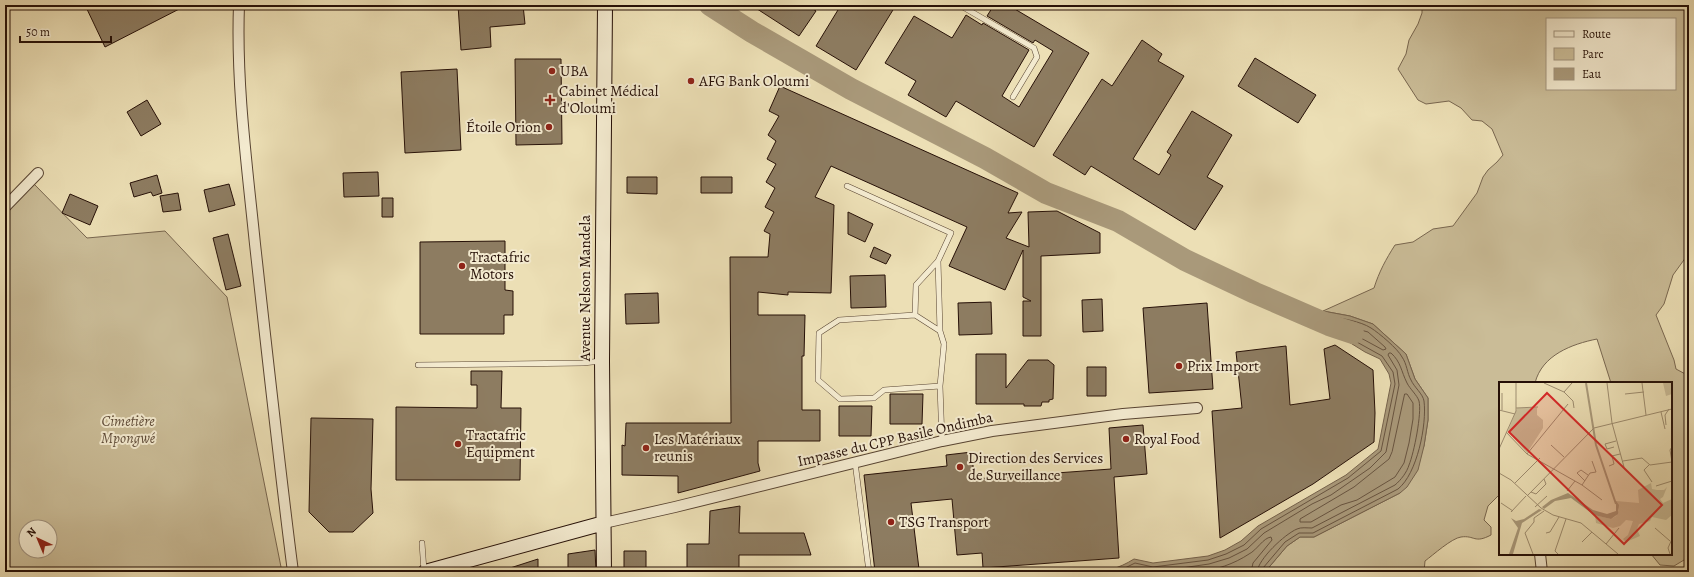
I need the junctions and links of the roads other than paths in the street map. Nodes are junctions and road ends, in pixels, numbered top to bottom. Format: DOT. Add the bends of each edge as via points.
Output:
graph roads {
  1 [pos="239,5"];
  2 [pos="605,5"];
  3 [pos="962,5"];
  4 [pos="1013,97"];
  5 [pos="38,173"];
  6 [pos="847,186"];
  7 [pos="5,207"];
  8 [pos="938,261"];
  9 [pos="915,315"];
  10 [pos="940,331"];
  11 [pos="602,361"];
  12 [pos="418,365"];
  13 [pos="940,386"];
  14 [pos="1197,408"];
  15 [pos="942,441"];
  16 [pos="855,462"];
  17 [pos="604,523"];
  18 [pos="422,544"];
  19 [pos="1540,555"];
  20 [pos="293,572"];
  21 [pos="425,572"];
  22 [pos="604,572"];
  23 [pos="869,572"];
  24 [pos="1542,572"];
  1 -- 20 [label="street" via="238,39 246,161"];
  2 -- 11 [label="main road, Avenue Nelson Mandela"];
  3 -- 4 [label="lane" via="1034,48 1037,57"];
  5 -- 7 [label="street"];
  6 -- 8 [label="lane" via="951,233"];
  8 -- 9 [label="lane" via="916,285"];
  8 -- 10 [label="lane"];
  9 -- 10 [label="lane"];
  9 -- 13 [label="lane" via="839,320 819,333 818,380 840,399 874,398 884,390"];
  10 -- 13 [label="lane" via="944,344"];
  11 -- 12 [label="lane"];
  11 -- 17 [label="main road, Avenue Nelson Mandela"];
  13 -- 15 [label="lane"];
  14 -- 15 [label="street, Impasse du CPP Basile Ondimba" via="1066,420"];
  15 -- 16 [label="street, Impasse du CPP Basile Ondimba"];
  16 -- 17 [label="street, Impasse du CPP Basile Ondimba"];
  16 -- 23 [label="lane"];
  17 -- 21 [label="main road"];
  17 -- 22 [label="main road, Avenue Nelson Mandela"];
  18 -- 21 [label="lane"];
  19 -- 24 [label="street"];
}
